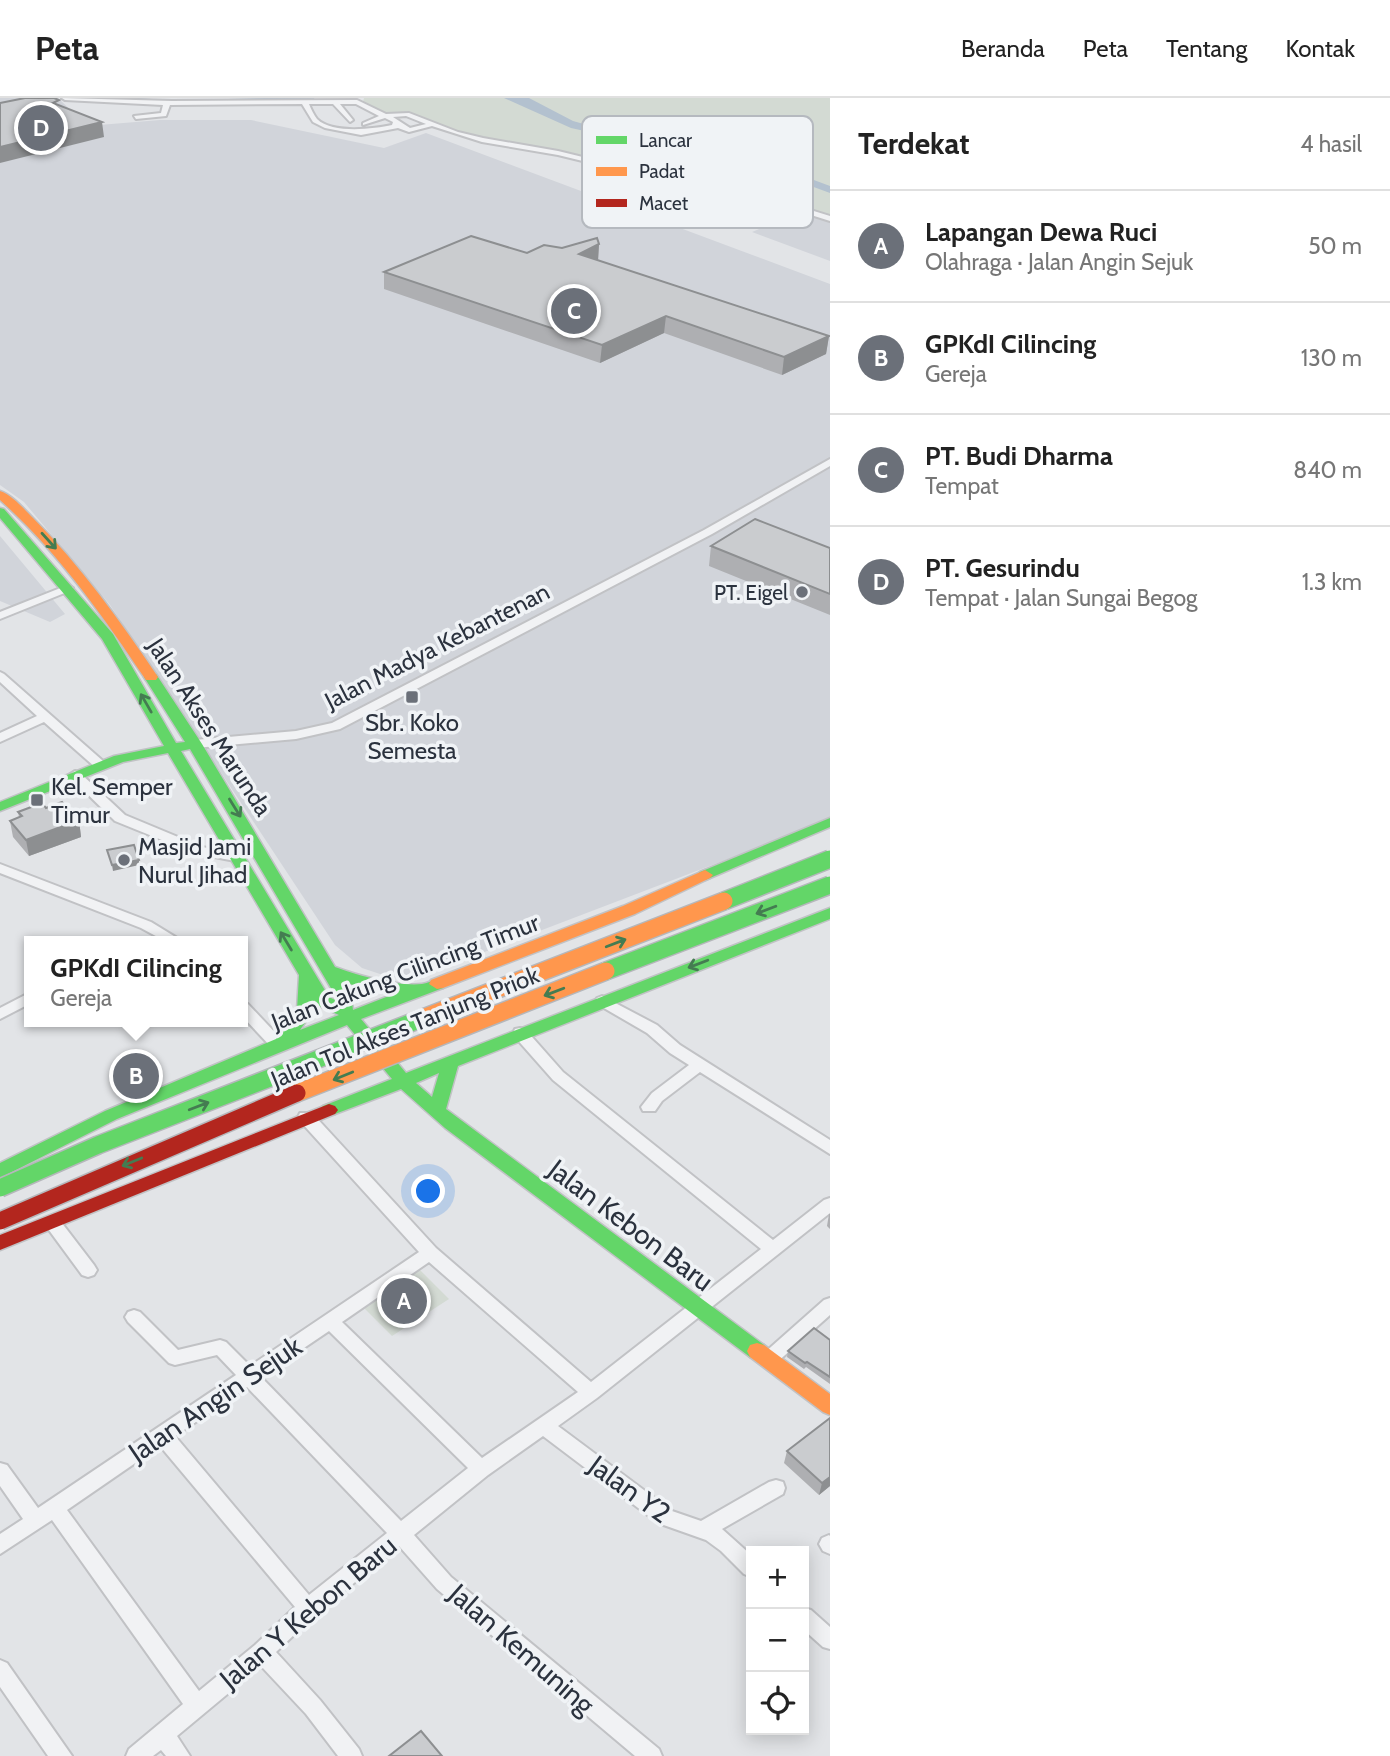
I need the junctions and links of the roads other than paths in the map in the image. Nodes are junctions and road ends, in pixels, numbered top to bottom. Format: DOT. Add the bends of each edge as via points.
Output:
graph roads {
  1 [pos="201,98"];
  2 [pos="218,98"];
  3 [pos="69,99"];
  4 [pos="268,100"];
  5 [pos="172,101"];
  6 [pos="304,102"];
  7 [pos="335,102"];
  8 [pos="75,110"];
  9 [pos="385,116"];
  10 [pos="136,117"];
  11 [pos="350,120"];
  12 [pos="365,124"];
  13 [pos="432,124"];
  14 [pos="398,125"];
  15 [pos="582,159"];
  16 [pos="813,214"];
  17 [pos="830,219"];
  18 [pos="830,462"];
  19 [pos="0,494"];
  20 [pos="0,511"];
  21 [pos="68,588"];
  22 [pos="0,616"];
  23 [pos="0,676"];
  24 [pos="44,717"];
  25 [pos="0,738"];
  26 [pos="195,744"];
  27 [pos="171,746"];
  28 [pos="99,764"];
  29 [pos="75,775"];
  30 [pos="0,807"];
  31 [pos="830,822"];
  32 [pos="792,856"];
  33 [pos="235,857"];
  34 [pos="830,859"];
  35 [pos="0,868"];
  36 [pos="830,885"];
  37 [pos="629,910"];
  38 [pos="830,913"];
  39 [pos="157,936"];
  40 [pos="330,971"];
  41 [pos="307,976"];
  42 [pos="430,988"];
  43 [pos="24,1001"];
  44 [pos="603,1001"];
  45 [pos="248,1013"];
  46 [pos="0,1014"];
  47 [pos="347,1014"];
  48 [pos="520,1033"];
  49 [pos="280,1044"];
  50 [pos="485,1048"];
  51 [pos="451,1062"];
  52 [pos="700,1065"];
  53 [pos="389,1066"];
  54 [pos="431,1070"];
  55 [pos="404,1083"];
  56 [pos="649,1107"];
  57 [pos="436,1110"];
  58 [pos="306,1117"];
  59 [pos="830,1148"];
  60 [pos="0,1171"];
  61 [pos="0,1188"];
  62 [pos="830,1204"];
  63 [pos="0,1221"];
  64 [pos="52,1222"];
  65 [pos="0,1243"];
  66 [pos="774,1250"];
  67 [pos="430,1253"];
  68 [pos="88,1270"];
  69 [pos="697,1306"];
  70 [pos="830,1306"];
  71 [pos="134,1317"];
  72 [pos="329,1320"];
  73 [pos="769,1359"];
  74 [pos="248,1376"];
  75 [pos="591,1393"];
  76 [pos="830,1406"];
  77 [pos="545,1427"];
  78 [pos="162,1435"];
  79 [pos="481,1469"];
  80 [pos="0,1471"];
  81 [pos="776,1488"];
  82 [pos="55,1508"];
  83 [pos="36,1521"];
  84 [pos="702,1530"];
  85 [pos="400,1534"];
  86 [pos="0,1545"];
  87 [pos="746,1563"];
  88 [pos="308,1608"];
  89 [pos="809,1621"];
  90 [pos="830,1640"];
  91 [pos="262,1652"];
  92 [pos="0,1670"];
  93 [pos="197,1706"];
  94 [pos="163,1735"];
  95 [pos="61,1756"];
  96 [pos="137,1756"];
  97 [pos="179,1756"];
  98 [pos="351,1756"];
  99 [pos="651,1756"];
  1 -- 2 [label="street"];
  1 -- 5 [label="street"];
  3 -- 5 [label="street"];
  3 -- 8 [label="street"];
  4 -- 5 [label="street"];
  4 -- 6 [label="street"];
  5 -- 10 [label="street" via="166,114"];
  6 -- 7 [label="street"];
  6 -- 14 [label="street" via="315,121 324,126 361,134"];
  7 -- 9 [label="street" via="357,102"];
  7 -- 11 [label="street"];
  9 -- 12 [label="street"];
  9 -- 13 [label="street" via="407,114"];
  9 -- 14 [label="street"];
  13 -- 14 [label="street" via="409,130"];
  13 -- 15 [label="street" via="482,140"];
  16 -- 17 [label="street"];
  18 -- 26 [label="street, Jalan Madya Kebantenan" via="708,532 337,726 296,735"];
  19 -- 26 [label="main road, Jalan Akses Marunda, one-way" via="24,513 93,592"];
  20 -- 21 [label="main road, Jalan Akses Marunda"];
  21 -- 22 [label="street"];
  27 -- 21 [label="main road, Jalan Akses Marunda, one-way" via="108,637"];
  23 -- 24 [label="street"];
  24 -- 25 [label="street"];
  24 -- 28 [label="street"];
  26 -- 27 [label="main road, Jalan Madya Kebantenan"];
  26 -- 40 [label="main road, Jalan Akses Marunda, one-way"];
  27 -- 28 [label="main road, Jalan Madya Kebantenan"];
  27 -- 33 [label="main road, Jalan Akses Marunda"];
  28 -- 29 [label="main road, Jalan Madya Kebantenan"];
  29 -- 30 [label="main road, Jalan Madya Kebantenan"];
  29 -- 33 [label="street" via="121,818 199,850"];
  31 -- 37 [label="main road, Jalan Cakung Cilincing Timur"];
  32 -- 37 [label="main road" via="667,903"];
  41 -- 33 [label="main road, Jalan Akses Marunda, one-way"];
  61 -- 34 [label="main road, Jalan Tol Akses Tanjung Priok, one-way, bridge" via="98,1145"];
  35 -- 39 [label="street"];
  36 -- 63 [label="main road, Jalan Tol Akses Tanjung Priok, one-way, bridge" via="450,1032 107,1172"];
  37 -- 42 [label="main road, Jalan Cakung Cilincing Timur"];
  38 -- 44 [label="main road, one-way"];
  40 -- 42 [label="main road" via="362,983"];
  40 -- 47 [label="main road, Jalan Akses Marunda"];
  41 -- 47 [label="main road, Jalan Akses Marunda" via="323,1001"];
  41 -- 49 [label="main road" via="305,1011"];
  42 -- 47 [label="main road, Jalan Cakung Cilincing Timur"];
  42 -- 50 [label="main road" via="434,1003 464,1040"];
  43 -- 46 [label="street"];
  44 -- 48 [label="main road"];
  44 -- 52 [label="street" via="652,1029"];
  45 -- 49 [label="street"];
  47 -- 49 [label="main road, Jalan Cakung Cilincing Timur"];
  47 -- 53 [label="main road, Jalan Akses Marunda"];
  48 -- 50 [label="main road"];
  48 -- 66 [label="street" via="558,1076"];
  49 -- 60 [label="main road, Jalan Cakung Cilincing Timur" via="111,1115"];
  50 -- 51 [label="main road"];
  51 -- 54 [label="main road"];
  51 -- 57 [label="main road"];
  52 -- 56 [label="street"];
  52 -- 59 [label="street"];
  53 -- 54 [label="main road"];
  53 -- 55 [label="main road, Jalan Akses Marunda"];
  54 -- 55 [label="main road"];
  55 -- 57 [label="main road, Jalan Kebon Baru"];
  55 -- 58 [label="main road"];
  57 -- 69 [label="main road, Jalan Kebon Baru"];
  58 -- 64 [label="main road"];
  58 -- 67 [label="street"];
  62 -- 66 [label="street"];
  64 -- 65 [label="main road"];
  64 -- 68 [label="street"];
  66 -- 69 [label="street"];
  67 -- 72 [label="street, Jalan Angin Sejuk"];
  67 -- 75 [label="street"];
  69 -- 73 [label="main road, Jalan Kebon Baru"];
  69 -- 75 [label="street"];
  70 -- 73 [label="street"];
  71 -- 74 [label="street, Jalan Kemuning" via="175,1358 220,1347"];
  72 -- 74 [label="street, Jalan Angin Sejuk"];
  72 -- 79 [label="street"];
  73 -- 76 [label="main road, Jalan Kebon Baru"];
  74 -- 78 [label="street, Jalan Angin Sejuk"];
  74 -- 85 [label="street, Jalan Kemuning"];
  75 -- 77 [label="street"];
  77 -- 79 [label="street, Jalan Y Kebon Baru"];
  77 -- 84 [label="street, Jalan Y2" via="665,1517"];
  78 -- 82 [label="street, Jalan Angin Sejuk"];
  78 -- 88 [label="street"];
  79 -- 85 [label="street, Jalan Y Kebon Baru"];
  80 -- 83 [label="street"];
  81 -- 84 [label="street"];
  82 -- 83 [label="street, Jalan Angin Sejuk"];
  82 -- 93 [label="street"];
  83 -- 86 [label="street, Jalan Angin Sejuk"];
  84 -- 87 [label="street, Jalan Y2" via="718,1537"];
  85 -- 88 [label="street, Jalan Y Kebon Baru"];
  85 -- 99 [label="street, Jalan Kemuning" via="444,1583"];
  88 -- 91 [label="street, Jalan Y Kebon Baru"];
  89 -- 90 [label="street"];
  91 -- 93 [label="street, Jalan Y Kebon Baru"];
  91 -- 98 [label="street"];
  92 -- 95 [label="street"];
  93 -- 94 [label="street, Jalan Y Kebon Baru"];
  94 -- 96 [label="street, Jalan Y Kebon Baru"];
  94 -- 97 [label="street"];
}
